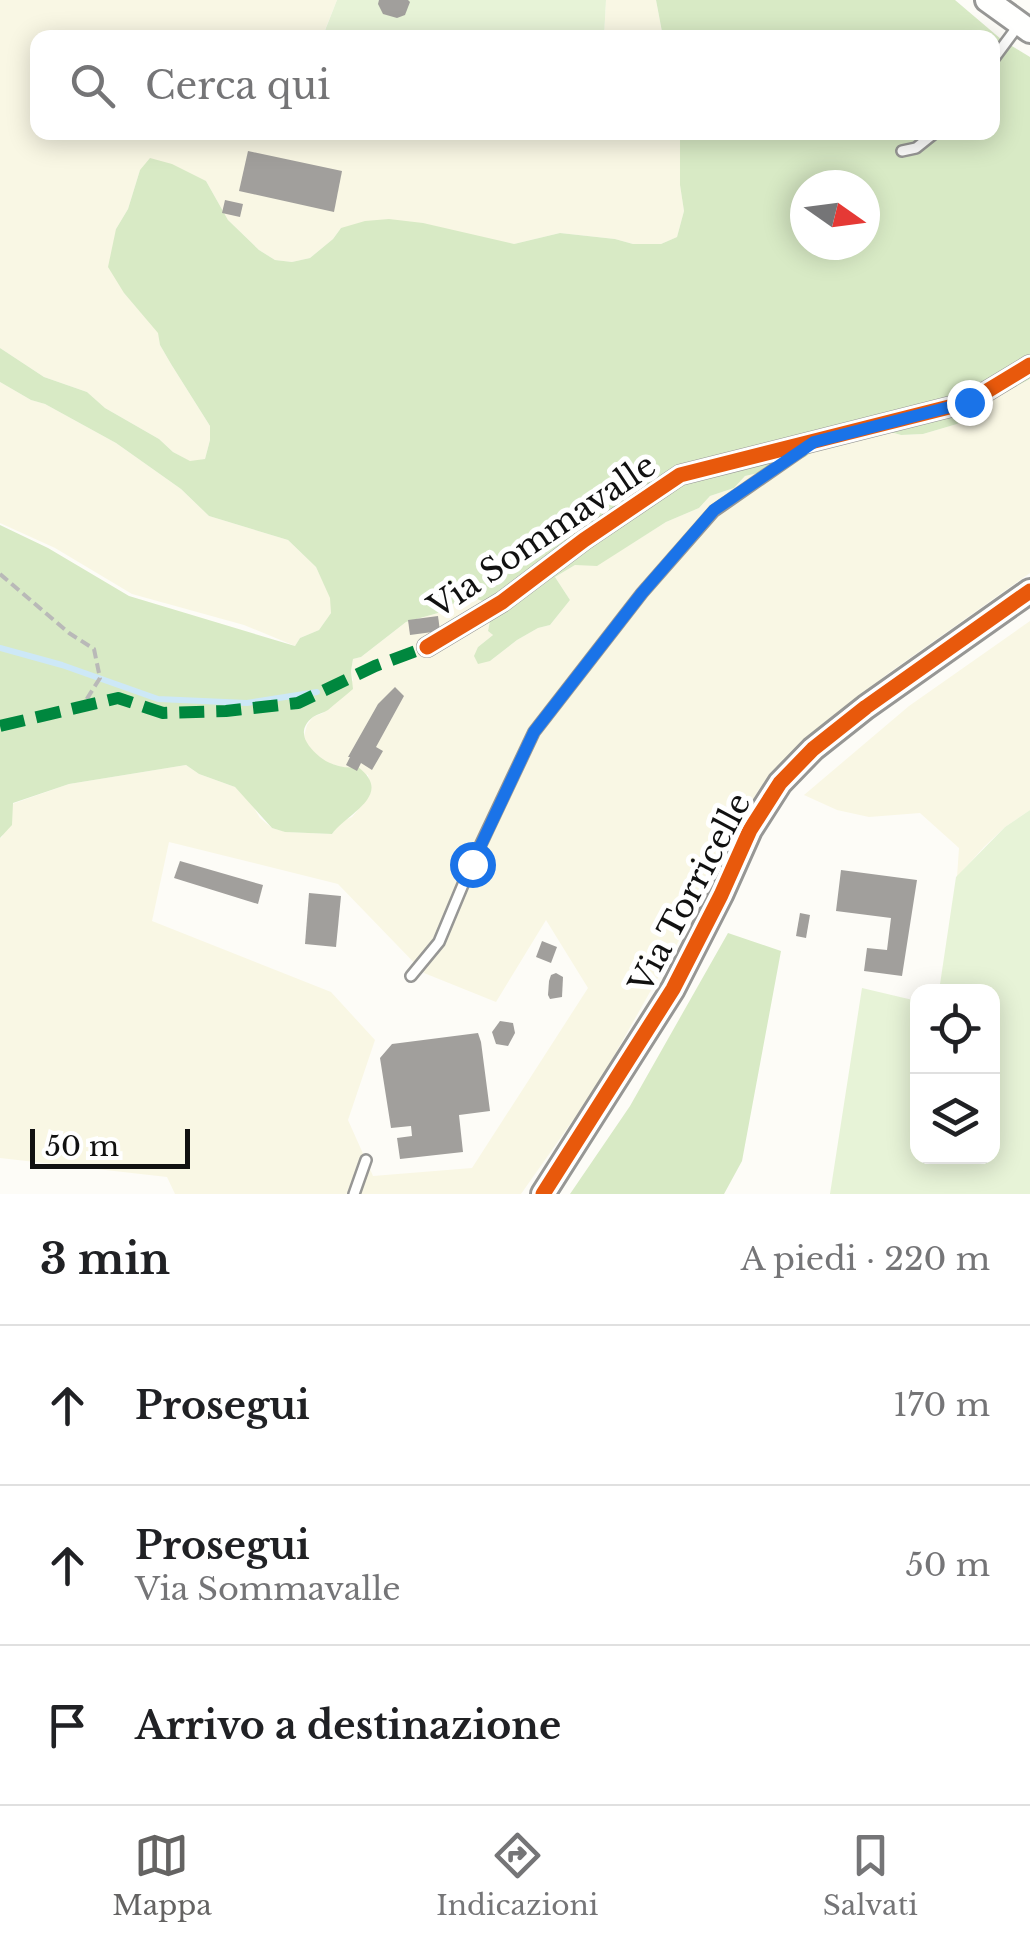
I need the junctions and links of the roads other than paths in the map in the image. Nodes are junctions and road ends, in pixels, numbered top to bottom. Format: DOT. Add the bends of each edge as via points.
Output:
graph roads {
  1 [pos="988,0"];
  2 [pos="1025,27"];
  3 [pos="1000,54"];
  4 [pos="926,140"];
  5 [pos="902,151"];
  6 [pos="1030,365"];
  7 [pos="814,442"];
  8 [pos="1030,590"];
  9 [pos="428,647"];
  10 [pos="410,976"];
  11 [pos="366,1160"];
  12 [pos="354,1194"];
  13 [pos="543,1194"];
  1 -- 2 [label="street"];
  2 -- 3 [label="lane"];
  4 -- 5 [label="lane"];
  6 -- 7 [label="street, Via Sommavalle" via="969,402"];
  7 -- 9 [label="street, Via Sommavalle" via="680,475"];
  7 -- 10 [label="lane" via="714,510 534,732 439,942"];
  8 -- 13 [label="street, Via Torricelle" via="866,707 780,783 673,989"];
  11 -- 12 [label="lane"];
}
